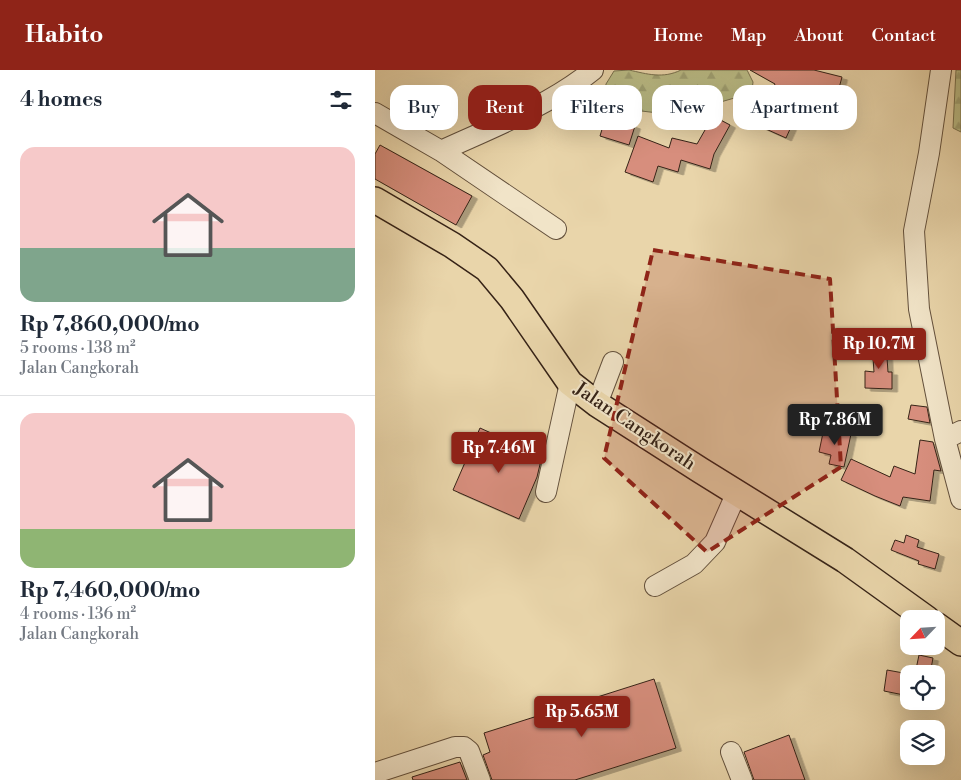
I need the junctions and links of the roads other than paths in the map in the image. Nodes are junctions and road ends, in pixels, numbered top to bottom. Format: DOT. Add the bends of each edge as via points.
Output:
graph roads {
  1 [pos="593,70"];
  2 [pos="941,70"];
  3 [pos="375,114"];
  4 [pos="441,151"];
  5 [pos="375,200"];
  6 [pos="556,229"];
  7 [pos="613,362"];
  8 [pos="570,383"];
  9 [pos="597,404"];
  10 [pos="953,435"];
  11 [pos="547,492"];
  12 [pos="737,492"];
  13 [pos="961,499"];
  14 [pos="655,586"];
  15 [pos="914,610"];
  16 [pos="945,631"];
  17 [pos="961,643"];
  18 [pos="731,752"];
  19 [pos="375,773"];
  20 [pos="480,780"];
  21 [pos="742,780"];
  1 -- 4 [label="street" via="568,89"];
  2 -- 10 [label="street" via="914,231 919,309"];
  3 -- 4 [label="street"];
  4 -- 6 [label="street"];
  5 -- 8 [label="main road, Jalan Cangkorah" via="487,269 512,299"];
  7 -- 9 [label="street"];
  8 -- 9 [label="main road, Jalan Cangkorah"];
  8 -- 11 [label="street"];
  9 -- 12 [label="main road, Jalan Cangkorah"];
  10 -- 13 [label="street"];
  12 -- 14 [label="street" via="715,542 694,564"];
  12 -- 15 [label="main road, Jalan Cangkorah" via="845,560"];
  16 -- 17 [label="main road"];
  18 -- 21 [label="street"];
  19 -- 20 [label="street" via="464,746"];
}
